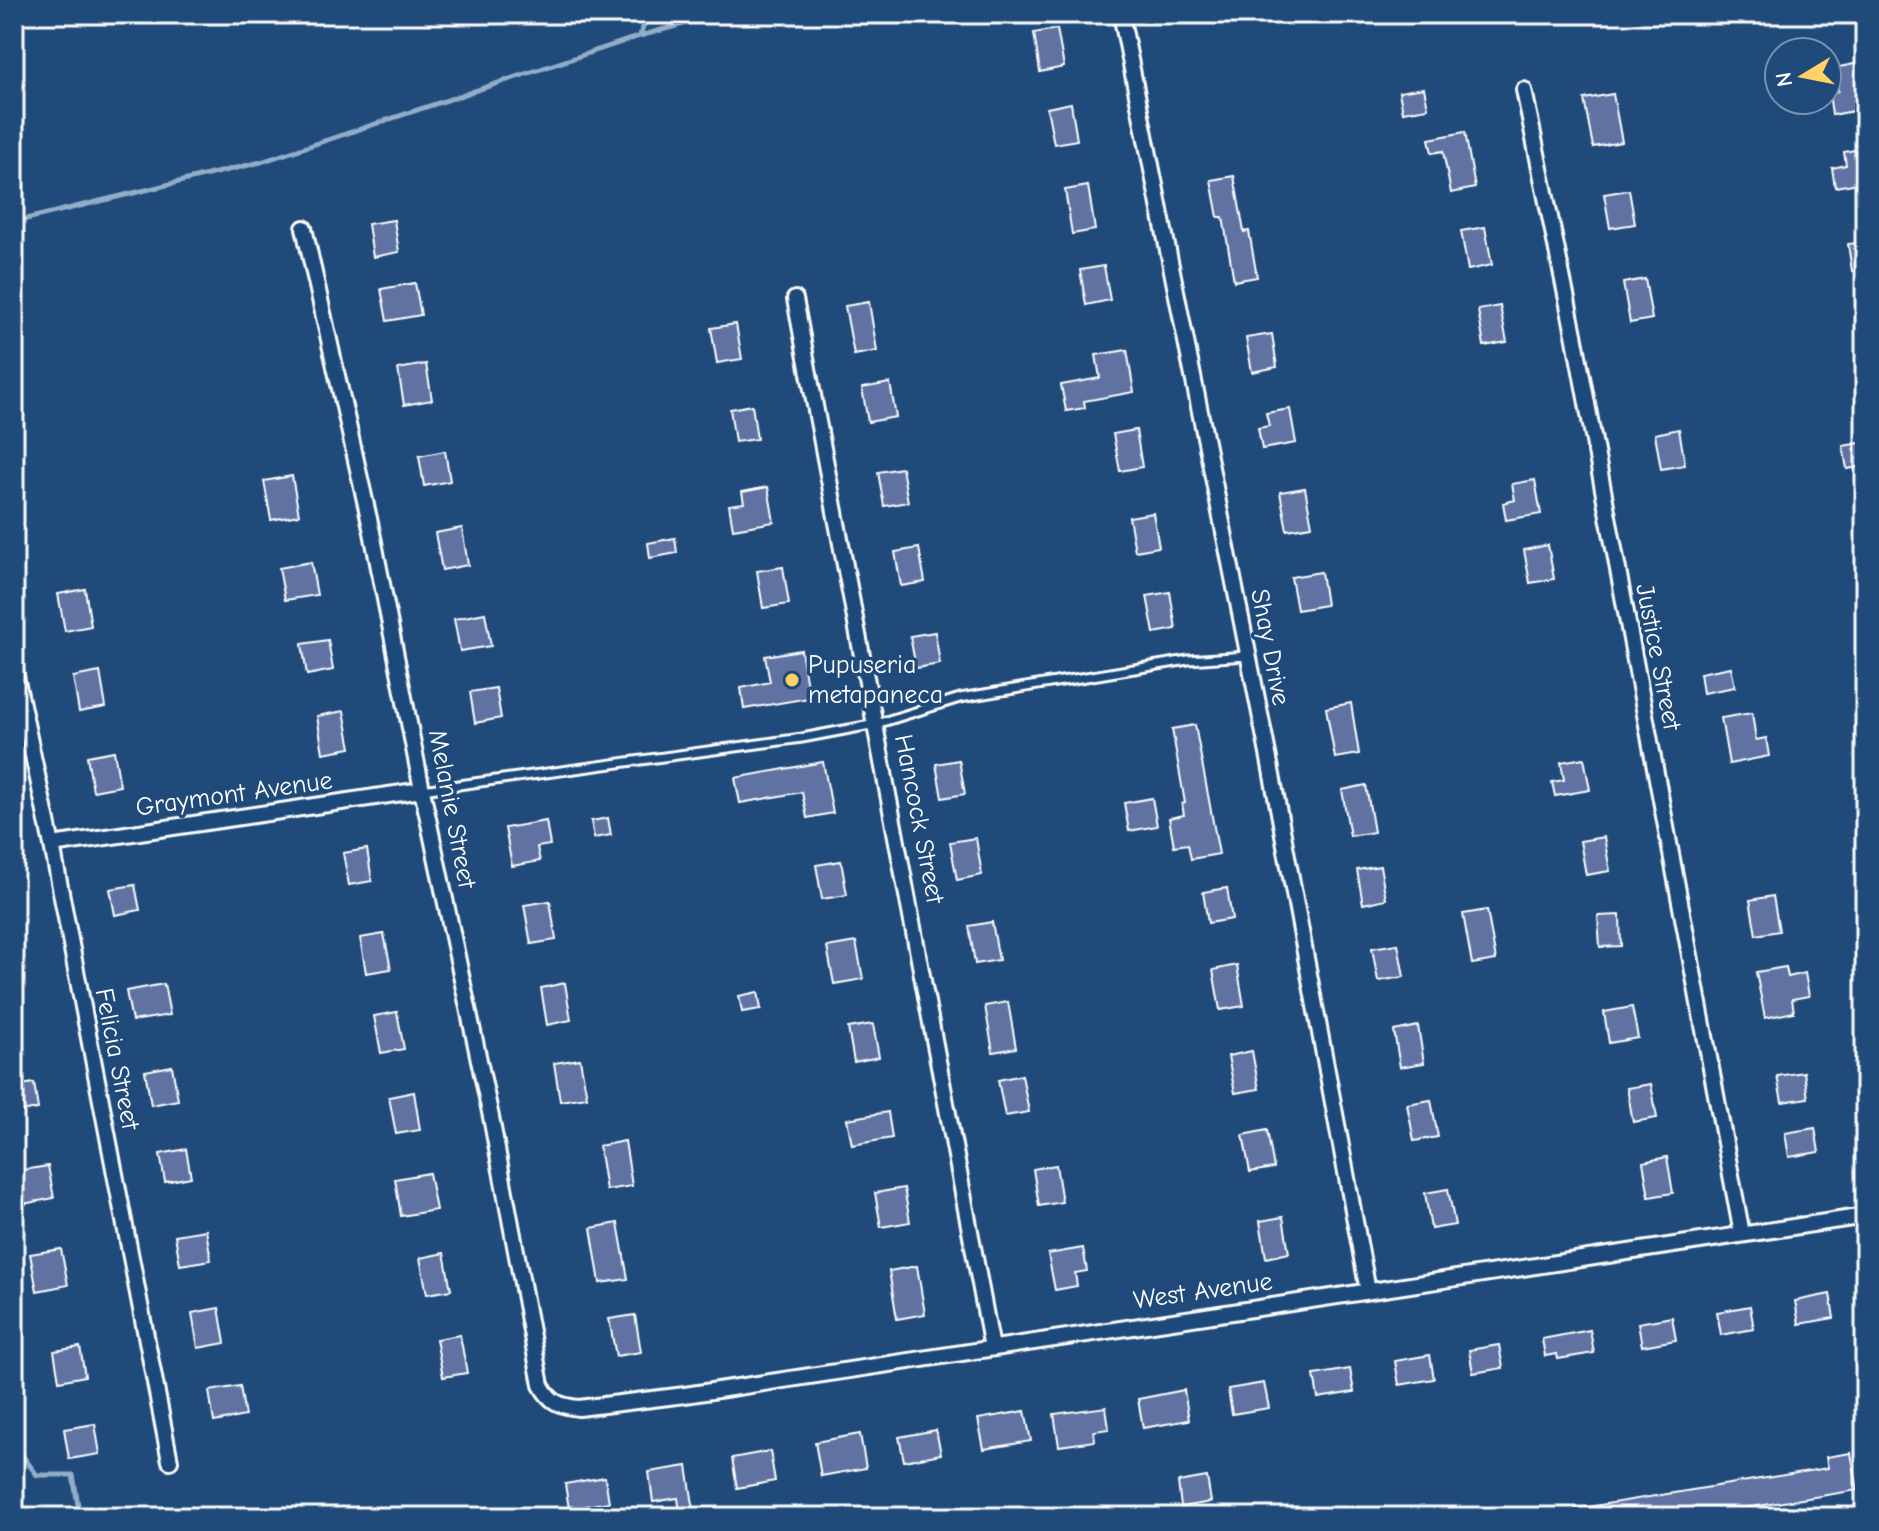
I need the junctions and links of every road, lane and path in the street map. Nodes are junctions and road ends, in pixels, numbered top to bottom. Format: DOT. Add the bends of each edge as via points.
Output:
graph roads {
  1 [pos="1121,14"];
  2 [pos="1524,90"];
  3 [pos="304,228"];
  4 [pos="795,299"];
  5 [pos="1247,656"];
  6 [pos="14,667"];
  7 [pos="876,724"];
  8 [pos="422,790"];
  9 [pos="52,845"];
  10 [pos="1865,1216"];
  11 [pos="1742,1234"];
  12 [pos="1368,1291"];
  13 [pos="992,1348"];
  14 [pos="549,1400"];
  15 [pos="170,1461"];
  1 -- 5 [label="street, Shay Drive"];
  2 -- 11 [label="street, Justice Street"];
  3 -- 8 [label="street, Melanie Street" via="372,532"];
  4 -- 7 [label="street, Hancock Street"];
  5 -- 7 [label="lane" via="1188,660 960,698"];
  5 -- 12 [label="street, Shay Drive"];
  6 -- 9 [label="street, Felicia Street"];
  7 -- 8 [label="lane"];
  7 -- 13 [label="street, Hancock Street"];
  8 -- 9 [label="street, Graymont Avenue"];
  8 -- 14 [label="street, Melanie Street" via="541,1385"];
  9 -- 15 [label="street, Felicia Street"];
  10 -- 11 [label="street, West Avenue"];
  11 -- 12 [label="street, West Avenue"];
  12 -- 13 [label="street, West Avenue"];
  13 -- 14 [label="street, West Avenue" via="600,1407 564,1407"];
}
